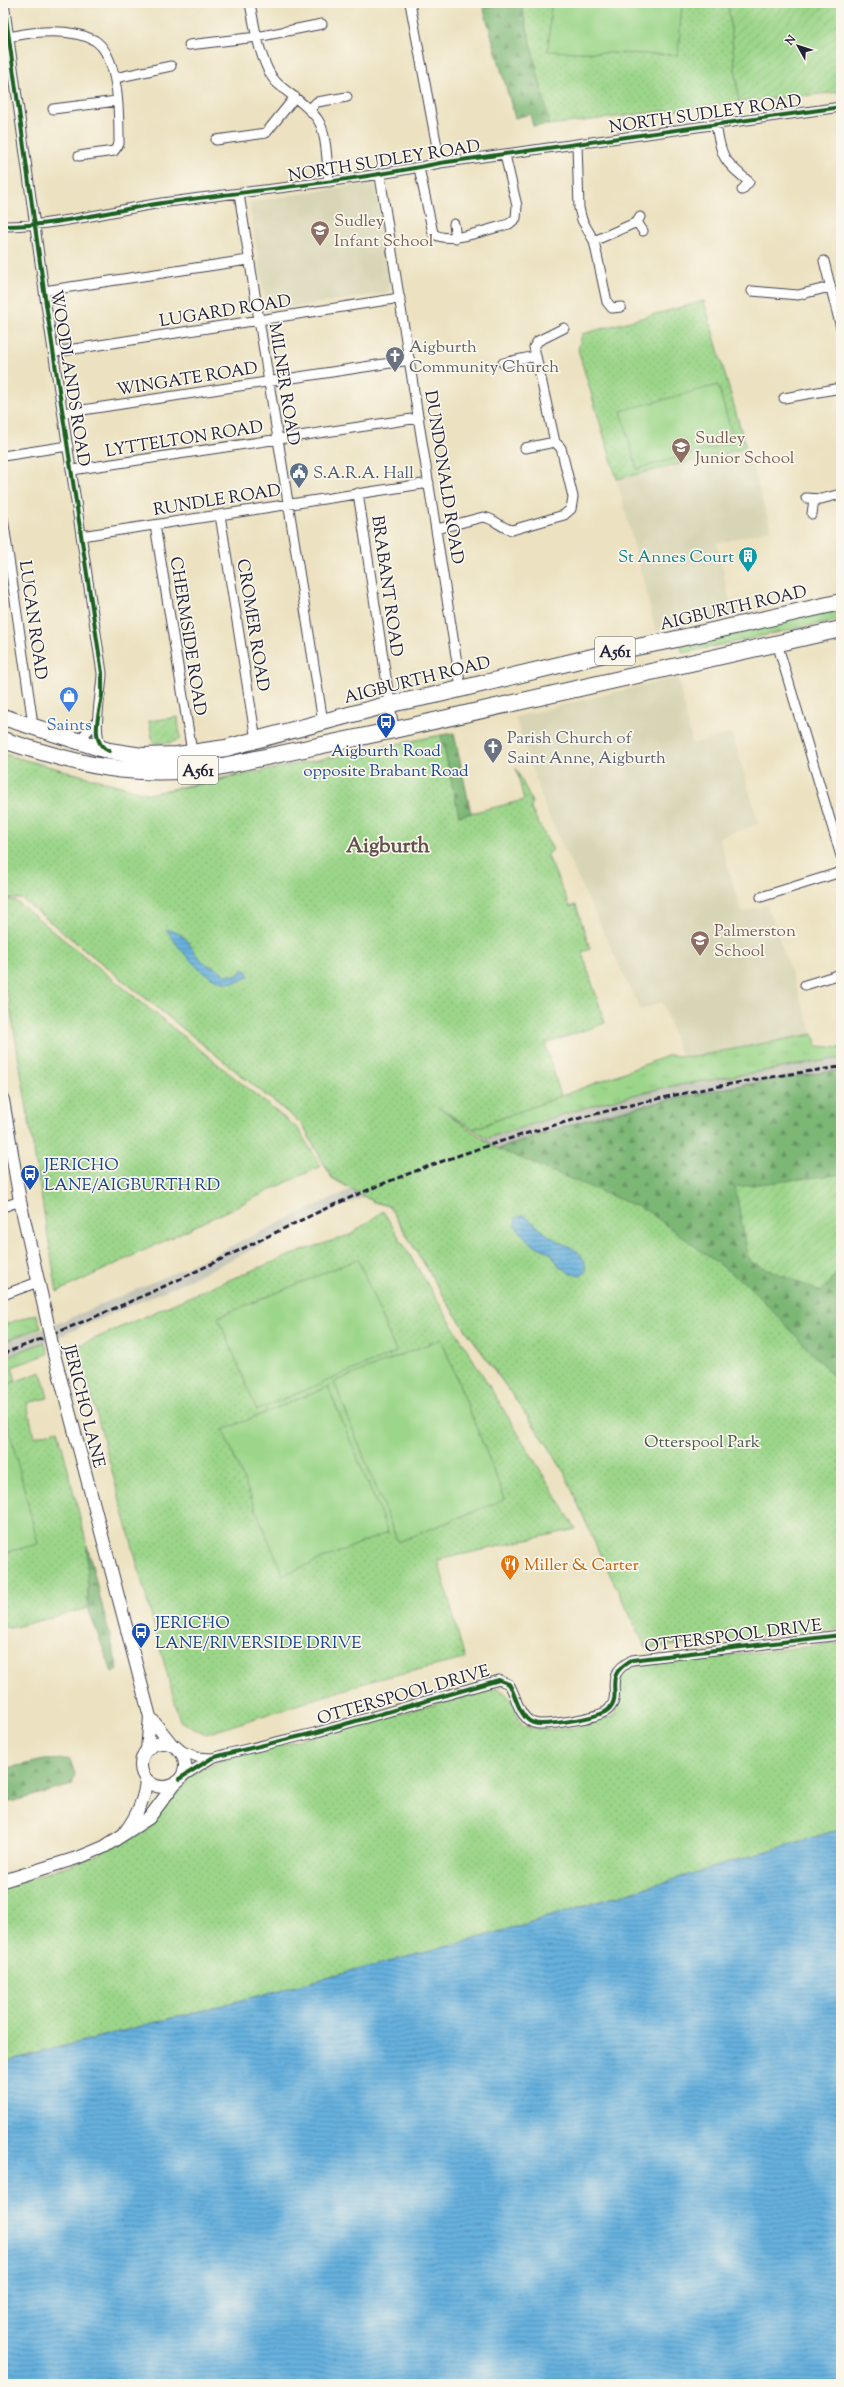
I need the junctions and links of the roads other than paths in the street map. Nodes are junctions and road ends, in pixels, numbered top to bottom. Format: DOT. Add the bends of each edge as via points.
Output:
graph roads {
  1 [pos="4,3"];
  2 [pos="250,3"];
  3 [pos="410,3"];
  4 [pos="322,24"];
  5 [pos="6,37"];
  6 [pos="257,37"];
  7 [pos="189,45"];
  8 [pos="171,66"];
  9 [pos="115,78"];
  10 [pos="295,97"];
  11 [pos="348,97"];
  12 [pos="117,101"];
  13 [pos="841,107"];
  14 [pos="53,109"];
  15 [pos="309,110"];
  16 [pos="716,124"];
  17 [pos="216,140"];
  18 [pos="577,145"];
  19 [pos="505,155"];
  20 [pos="79,156"];
  21 [pos="440,163"];
  22 [pos="419,168"];
  23 [pos="380,176"];
  24 [pos="329,182"];
  25 [pos="742,190"];
  26 [pos="239,194"];
  27 [pos="36,224"];
  28 [pos="454,224"];
  29 [pos="3,226"];
  30 [pos="643,231"];
  31 [pos="456,238"];
  32 [pos="594,241"];
  33 [pos="248,260"];
  34 [pos="824,261"];
  35 [pos="830,287"];
  36 [pos="44,291"];
  37 [pos="752,291"];
  38 [pos="400,298"];
  39 [pos="622,307"];
  40 [pos="258,321"];
  41 [pos="564,328"];
  42 [pos="841,328"];
  43 [pos="55,352"];
  44 [pos="535,356"];
  45 [pos="410,360"];
  46 [pos="503,364"];
  47 [pos="268,382"];
  48 [pos="841,388"];
  49 [pos="784,398"];
  50 [pos="63,413"];
  51 [pos="419,418"];
  52 [pos="277,440"];
  53 [pos="555,442"];
  54 [pos="68,446"];
  55 [pos="525,448"];
  56 [pos="3,456"];
  57 [pos="72,470"];
  58 [pos="429,483"];
  59 [pos="358,493"];
  60 [pos="841,494"];
  61 [pos="288,505"];
  62 [pos="812,514"];
  63 [pos="220,515"];
  64 [pos="3,518"];
  65 [pos="155,525"];
  66 [pos="437,529"];
  67 [pos="81,536"];
  68 [pos="841,602"];
  69 [pos="841,629"];
  70 [pos="777,643"];
  71 [pos="460,688"];
  72 [pos="390,704"];
  73 [pos="3,717"];
  74 [pos="96,722"];
  75 [pos="323,722"];
  76 [pos="30,727"];
  77 [pos="394,730"];
  78 [pos="3,740"];
  79 [pos="256,740"];
  80 [pos="72,741"];
  81 [pos="109,751"];
  82 [pos="192,752"];
  83 [pos="841,856"];
  84 [pos="841,872"];
  85 [pos="761,897"];
  86 [pos="841,974"];
  87 [pos="806,985"];
  88 [pos="3,1100"];
  89 [pos="20,1201"];
  90 [pos="3,1207"];
  91 [pos="38,1282"];
  92 [pos="3,1294"];
  93 [pos="841,1636"];
  94 [pos="150,1717"];
  95 [pos="176,1747"];
  96 [pos="147,1750"];
  97 [pos="212,1758"];
  98 [pos="146,1779"];
  99 [pos="178,1780"];
  100 [pos="123,1834"];
  101 [pos="3,1881"];
  1 -- 5 [label="street, WOODLANDS ROAD"];
  2 -- 6 [label="street"];
  3 -- 21 [label="street"];
  4 -- 6 [label="street"];
  5 -- 9 [label="street" via="41,32 85,36 95,41 107,55"];
  5 -- 27 [label="street, WOODLANDS ROAD"];
  6 -- 7 [label="street"];
  6 -- 10 [label="street" via="276,82"];
  8 -- 9 [label="street"];
  9 -- 12 [label="street"];
  10 -- 15 [label="street"];
  10 -- 17 [label="street" via="266,133"];
  11 -- 15 [label="street" via="317,102"];
  12 -- 14 [label="street"];
  12 -- 20 [label="street" via="119,144 114,151"];
  13 -- 16 [label="street, NORTH SUDLEY ROAD"];
  15 -- 24 [label="street" via="318,119 322,129"];
  16 -- 18 [label="street, NORTH SUDLEY ROAD"];
  16 -- 25 [label="street" via="719,145 727,164 750,182"];
  18 -- 19 [label="street, NORTH SUDLEY ROAD"];
  18 -- 32 [label="street" via="579,208 582,220"];
  19 -- 21 [label="street, NORTH SUDLEY ROAD"];
  19 -- 31 [label="street" via="517,206 516,218 509,224"];
  21 -- 22 [label="street, NORTH SUDLEY ROAD"];
  22 -- 23 [label="street, NORTH SUDLEY ROAD"];
  22 -- 31 [label="street" via="434,233 442,238"];
  23 -- 24 [label="street, NORTH SUDLEY ROAD"];
  23 -- 38 [label="street, DUNDONALD ROAD"];
  24 -- 26 [label="street, NORTH SUDLEY ROAD"];
  26 -- 27 [label="street, NORTH SUDLEY ROAD" via="164,203"];
  26 -- 33 [label="street, MILNER ROAD"];
  27 -- 29 [label="street, NORTH SUDLEY ROAD"];
  27 -- 36 [label="street, WOODLANDS ROAD"];
  28 -- 31 [label="street"];
  30 -- 32 [label="street" via="638,220"];
  32 -- 39 [label="street" via="607,302 612,308"];
  33 -- 36 [label="street"];
  33 -- 40 [label="street, MILNER ROAD"];
  34 -- 35 [label="street"];
  35 -- 37 [label="street" via="798,295"];
  35 -- 42 [label="street"];
  36 -- 43 [label="street, WOODLANDS ROAD"];
  38 -- 40 [label="street, LUGARD ROAD"];
  38 -- 45 [label="street, DUNDONALD ROAD"];
  40 -- 43 [label="street, LUGARD ROAD"];
  40 -- 47 [label="street, MILNER ROAD"];
  41 -- 44 [label="street" via="538,341 534,347"];
  43 -- 50 [label="street, WOODLANDS ROAD"];
  44 -- 46 [label="street"];
  44 -- 53 [label="street"];
  45 -- 47 [label="street, WINGATE ROAD"];
  45 -- 51 [label="street, DUNDONALD ROAD"];
  47 -- 50 [label="street, WINGATE ROAD"];
  47 -- 52 [label="street, MILNER ROAD"];
  48 -- 49 [label="street"];
  50 -- 54 [label="street, WOODLANDS ROAD"];
  51 -- 52 [label="street, LYTTELTON ROAD"];
  51 -- 58 [label="street, DUNDONALD ROAD"];
  52 -- 57 [label="street, LYTTELTON ROAD"];
  52 -- 61 [label="street, MILNER ROAD"];
  53 -- 55 [label="street"];
  53 -- 66 [label="street" via="561,448 574,497 571,509 564,515 512,530 483,517"];
  54 -- 56 [label="street"];
  54 -- 57 [label="street, WOODLANDS ROAD"];
  57 -- 67 [label="street, WOODLANDS ROAD"];
  58 -- 59 [label="street, RUNDLE ROAD"];
  58 -- 66 [label="street, DUNDONALD ROAD"];
  59 -- 61 [label="street, RUNDLE ROAD"];
  59 -- 72 [label="street, BRABANT ROAD"];
  60 -- 62 [label="street" via="810,499"];
  61 -- 63 [label="street, RUNDLE ROAD"];
  61 -- 75 [label="street, MILNER ROAD"];
  63 -- 65 [label="street, RUNDLE ROAD"];
  63 -- 79 [label="street, CROMER ROAD"];
  64 -- 76 [label="street, LUCAN ROAD" via="31,710"];
  65 -- 67 [label="street, RUNDLE ROAD"];
  65 -- 82 [label="street, CHERMSIDE ROAD"];
  66 -- 71 [label="street, DUNDONALD ROAD"];
  67 -- 74 [label="street, WOODLANDS ROAD" via="102,673 102,695"];
  68 -- 71 [label="highway, AIGBURTH ROAD / A561" via="617,650"];
  69 -- 70 [label="highway, A561"];
  70 -- 77 [label="highway, A561"];
  70 -- 83 [label="street"];
  71 -- 72 [label="highway, AIGBURTH ROAD / A561"];
  72 -- 75 [label="highway, AIGBURTH ROAD / A561"];
  72 -- 77 [label="street, BRABANT ROAD"];
  73 -- 76 [label="highway, AIGBURTH ROAD / A561"];
  74 -- 80 [label="street" via="83,736"];
  74 -- 81 [label="street, WOODLANDS ROAD" via="99,743"];
  75 -- 79 [label="highway, AIGBURTH ROAD / A561"];
  76 -- 80 [label="highway, AIGBURTH ROAD / A561"];
  77 -- 78 [label="highway, A561" via="218,767 158,772 134,772 77,763"];
  79 -- 82 [label="highway, AIGBURTH ROAD / A561"];
  80 -- 81 [label="highway, AIGBURTH ROAD / A561"];
  81 -- 82 [label="highway, AIGBURTH ROAD / A561" via="142,756"];
  84 -- 85 [label="street"];
  86 -- 87 [label="street"];
  88 -- 89 [label="street, JERICHO LANE"];
  89 -- 90 [label="street"];
  89 -- 91 [label="street, JERICHO LANE"];
  91 -- 92 [label="street"];
  91 -- 94 [label="street, JERICHO LANE, bridge" via="54,1354"];
  93 -- 97 [label="street, OTTERSPOOL DRIVE" via="632,1660 620,1666 614,1677 613,1702 609,1710 599,1716 539,1724 528,1720 520,1712 516,1695 509,1684 499,1680 314,1733"];
  94 -- 95 [label="street, JERICHO LANE"];
  94 -- 96 [label="street, JERICHO LANE"];
  95 -- 96 [label="street" via="159,1743"];
  95 -- 97 [label="street, OTTERSPOOL DRIVE" via="197,1757"];
  95 -- 99 [label="street" via="182,1754 184,1767"];
  96 -- 98 [label="street" via="141,1766"];
  97 -- 99 [label="street, OTTERSPOOL DRIVE"];
  98 -- 99 [label="street" via="164,1786"];
  98 -- 100 [label="street" via="139,1809"];
  99 -- 100 [label="street" via="149,1818"];
  100 -- 101 [label="street" via="104,1847 80,1857"];
}
